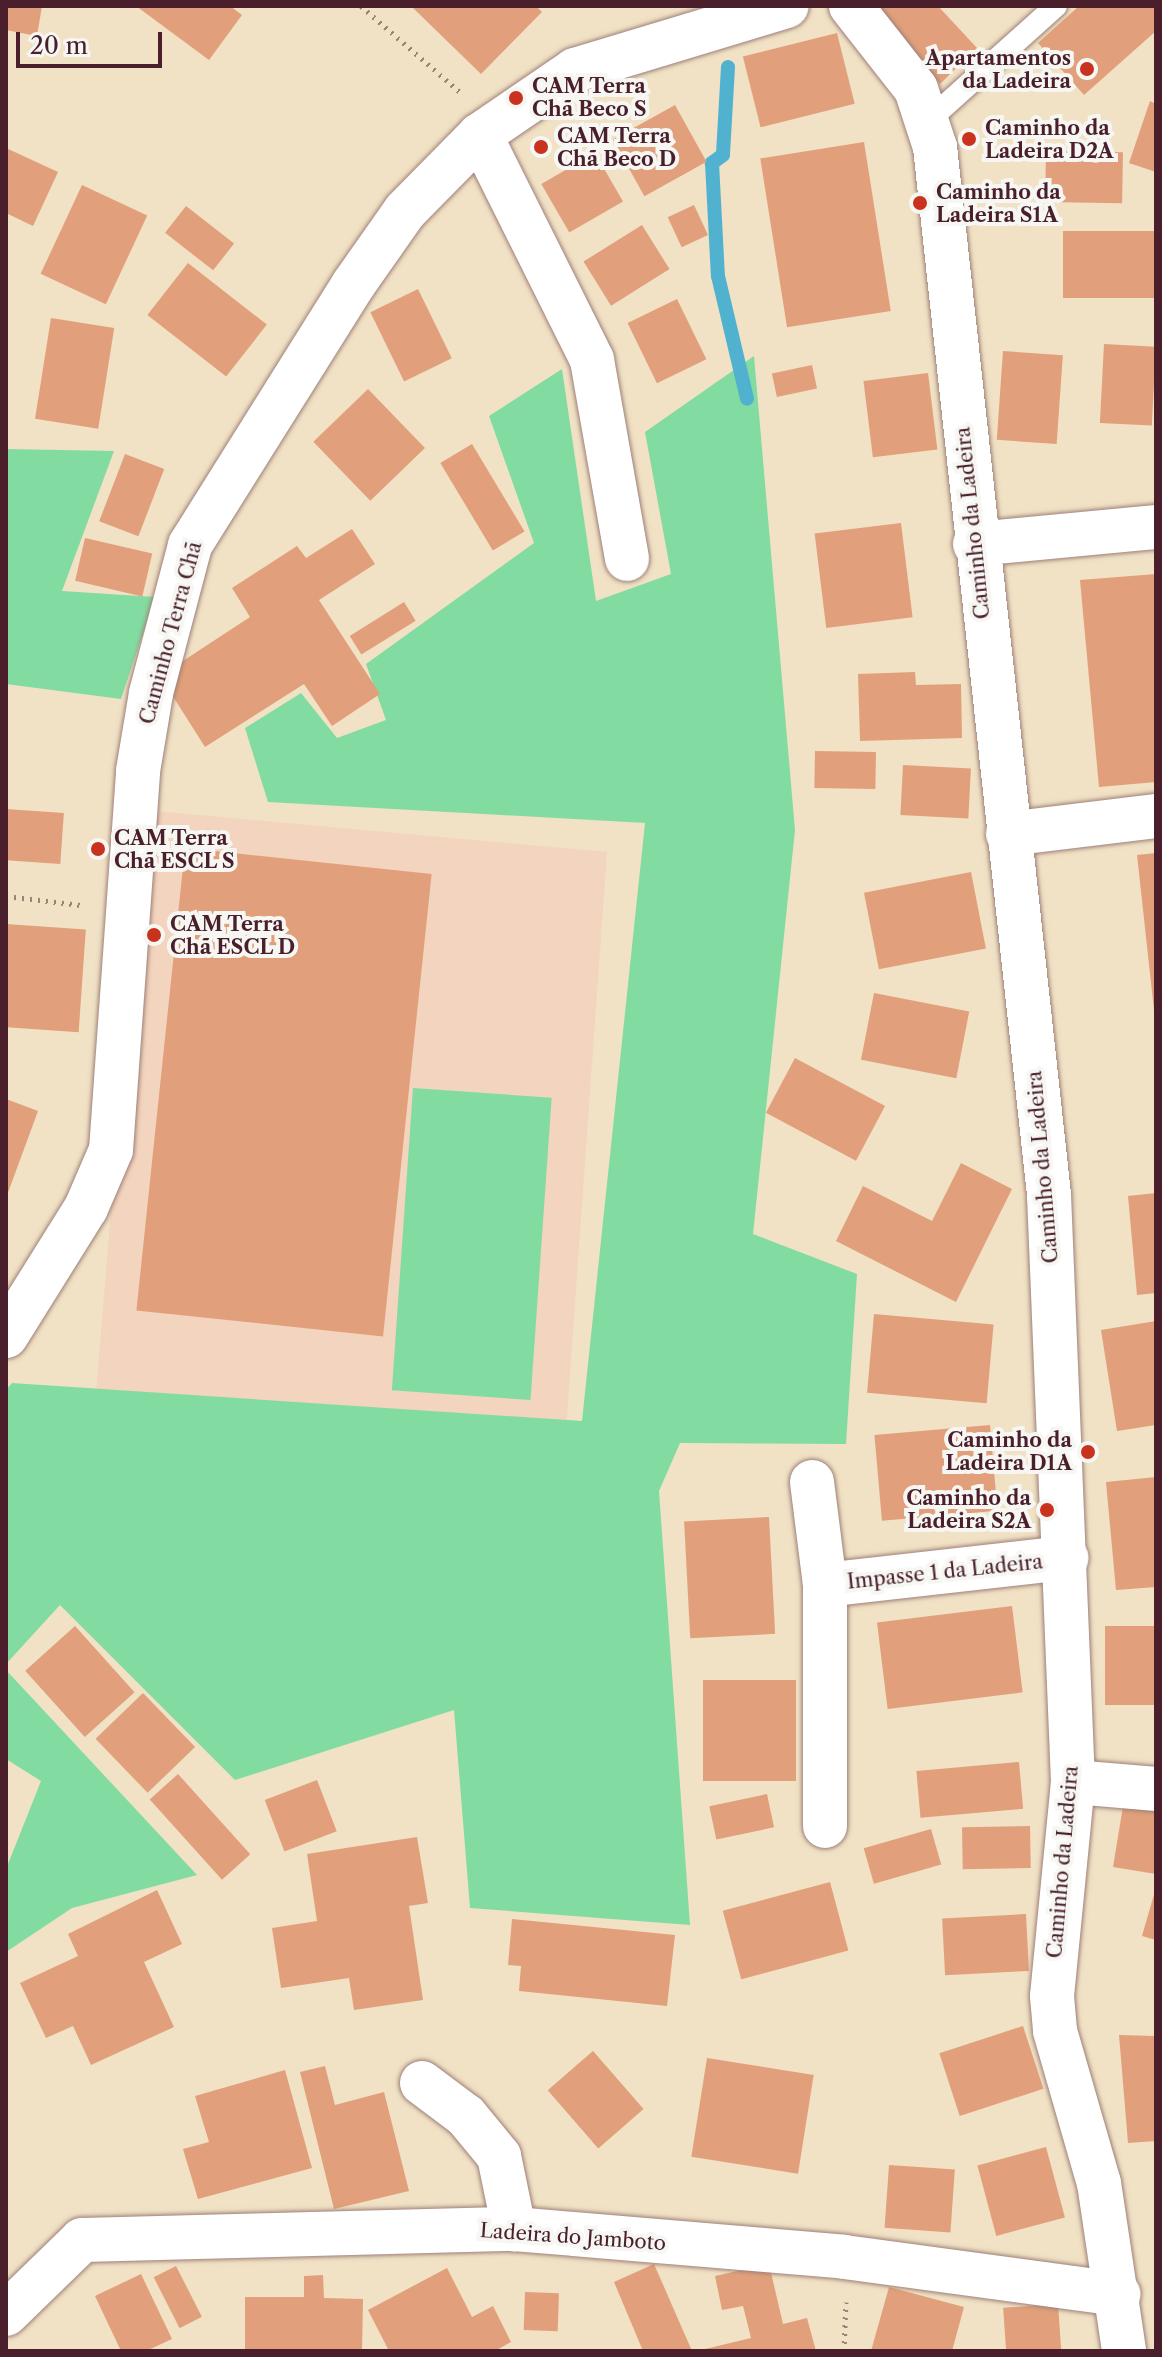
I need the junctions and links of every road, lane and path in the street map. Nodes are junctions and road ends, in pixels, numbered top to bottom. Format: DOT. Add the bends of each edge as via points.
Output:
graph roads {
  1 [pos="361,6"];
  2 [pos="787,6"];
  3 [pos="851,6"];
  4 [pos="1056,6"];
  5 [pos="930,119"];
  6 [pos="488,130"];
  7 [pos="1156,527"];
  8 [pos="975,544"];
  9 [pos="627,559"];
  10 [pos="1156,816"];
  11 [pos="1008,834"];
  12 [pos="6,896"];
  13 [pos="129,911"];
  14 [pos="6,1336"];
  15 [pos="812,1482"];
  16 [pos="1066,1558"];
  17 [pos="825,1585"];
  18 [pos="1073,1782"];
  19 [pos="1156,1789"];
  20 [pos="825,1826"];
  21 [pos="422,2083"];
  22 [pos="514,2229"];
  23 [pos="1119,2294"];
  24 [pos="6,2314"];
  25 [pos="1124,2351"];
  1 -- 6 [label="path"];
  2 -- 6 [label="street, Caminho Terra Chã" via="575,70"];
  3 -- 5 [label="street, Caminho da Ladeira" via="909,79"];
  4 -- 5 [label="lane"];
  5 -- 8 [label="street, Caminho da Ladeira"];
  6 -- 9 [label="street" via="592,360"];
  6 -- 13 [label="street, Caminho Terra Chã" via="405,211 190,545 151,693 138,771"];
  7 -- 8 [label="street"];
  8 -- 11 [label="street, Caminho da Ladeira"];
  10 -- 11 [label="street"];
  11 -- 16 [label="street, Caminho da Ladeira" via="1049,1195"];
  12 -- 13 [label="path"];
  13 -- 14 [label="street, Caminho Terra Chã" via="111,1150 86,1208"];
  15 -- 17 [label="street"];
  16 -- 17 [label="street, Impasse 1 da Ladeira"];
  16 -- 18 [label="street, Caminho da Ladeira"];
  17 -- 20 [label="street, Impasse 1 da Ladeira"];
  18 -- 19 [label="street"];
  18 -- 23 [label="street, Caminho da Ladeira" via="1052,1996 1055,2031 1099,2183"];
  21 -- 22 [label="street" via="466,2116 499,2156"];
  22 -- 23 [label="street, Ladeira do Jamboto" via="844,2257"];
  22 -- 24 [label="street, Ladeira do Jamboto" via="82,2240"];
  23 -- 25 [label="street, Caminho da Ladeira"];
}
